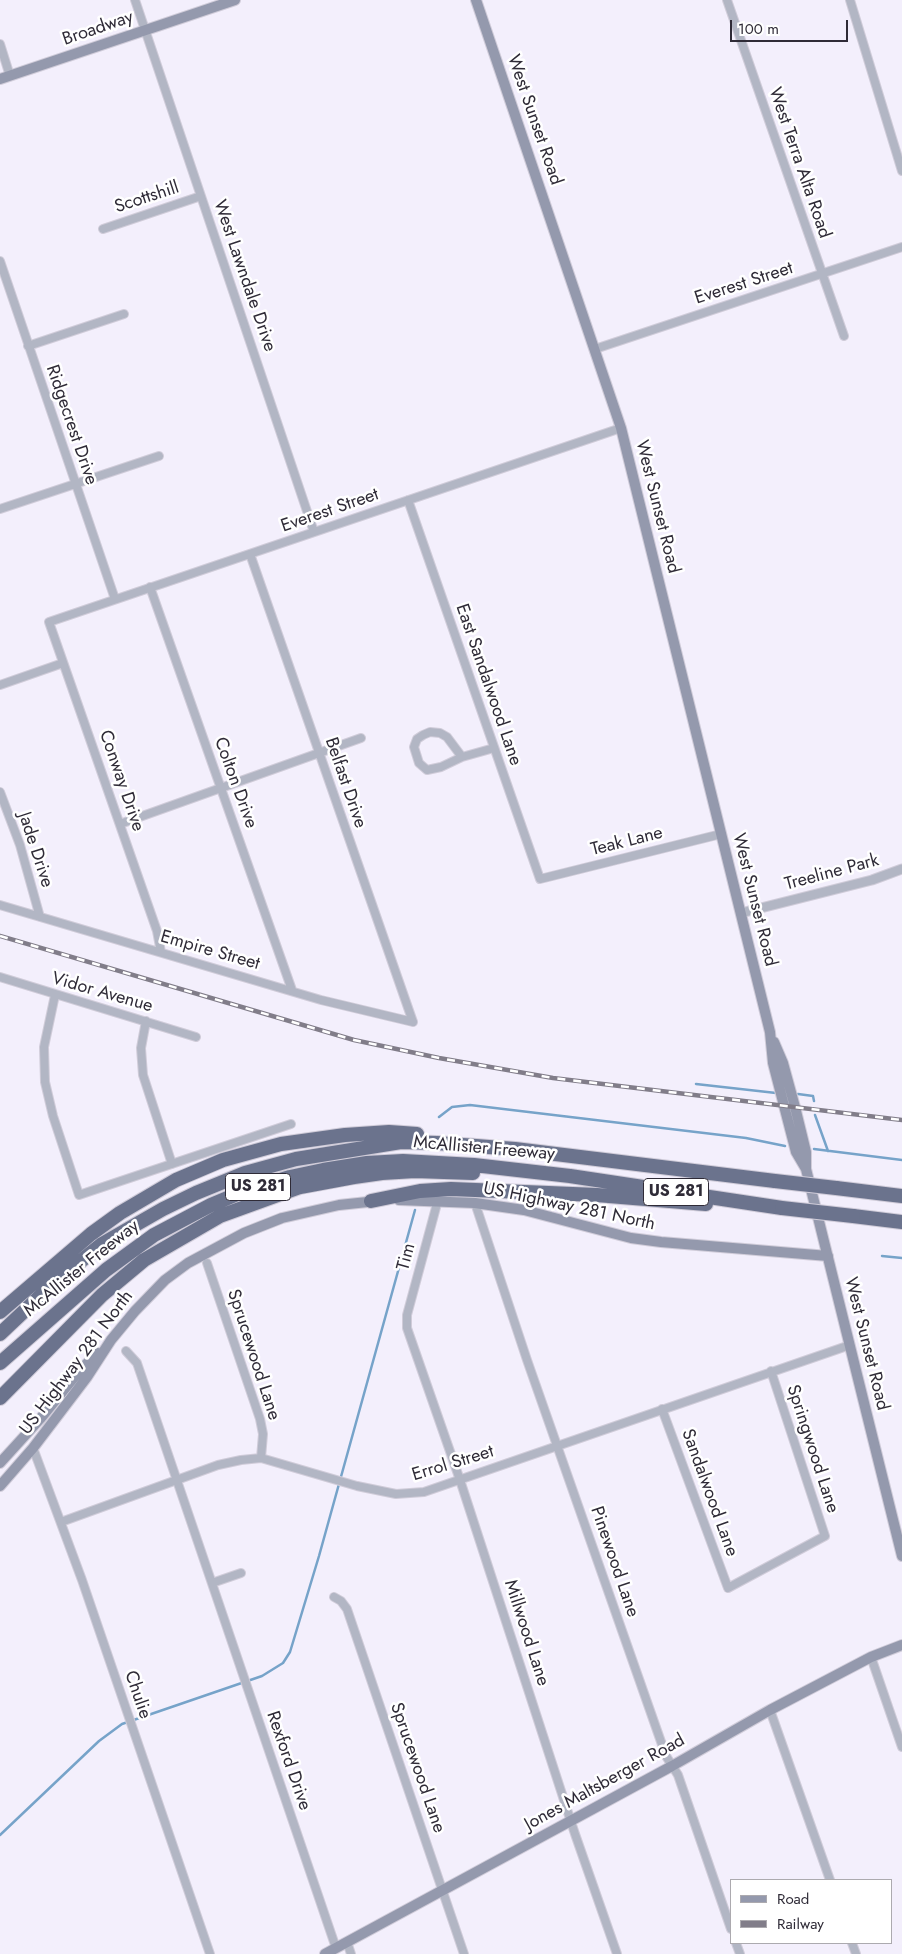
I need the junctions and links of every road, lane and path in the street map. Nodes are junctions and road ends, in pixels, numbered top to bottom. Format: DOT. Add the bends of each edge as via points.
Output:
graph roads {
  1 [pos="135,0"];
  2 [pos="235,0"];
  3 [pos="476,0"];
  4 [pos="727,0"];
  5 [pos="850,0"];
  6 [pos="145,30"];
  7 [pos="0,44"];
  8 [pos="10,76"];
  9 [pos="0,79"];
  10 [pos="902,171"];
  11 [pos="201,196"];
  12 [pos="103,229"];
  13 [pos="902,247"];
  14 [pos="0,261"];
  15 [pos="822,275"];
  16 [pos="124,314"];
  17 [pos="844,336"];
  18 [pos="28,346"];
  19 [pos="595,348"];
  20 [pos="621,428"];
  21 [pos="160,456"];
  22 [pos="75,484"];
  23 [pos="408,500"];
  24 [pos="0,509"];
  25 [pos="314,532"];
  26 [pos="250,554"];
  27 [pos="150,587"];
  28 [pos="115,599"];
  29 [pos="49,622"];
  30 [pos="63,663"];
  31 [pos="0,685"];
  32 [pos="361,738"];
  33 [pos="494,748"];
  34 [pos="319,753"];
  35 [pos="462,756"];
  36 [pos="221,788"];
  37 [pos="0,792"];
  38 [pos="120,824"];
  39 [pos="721,834"];
  40 [pos="902,869"];
  41 [pos="540,880"];
  42 [pos="0,905"];
  43 [pos="741,914"];
  44 [pos="40,917"];
  45 [pos="161,952"];
  46 [pos="0,977"];
  47 [pos="292,990"];
  48 [pos="55,995"];
  49 [pos="146,1021"];
  50 [pos="413,1022"];
  51 [pos="196,1037"];
  52 [pos="291,1124"];
  53 [pos="479,1146"];
  54 [pos="172,1164"];
  55 [pos="570,1176"];
  56 [pos="902,1196"];
  57 [pos="438,1200"];
  58 [pos="371,1202"];
  59 [pos="475,1203"];
  60 [pos="782,1208"];
  61 [pos="902,1222"];
  62 [pos="828,1256"];
  63 [pos="207,1263"];
  64 [pos="0,1312"];
  65 [pos="406,1321"];
  66 [pos="0,1334"];
  67 [pos="111,1340"];
  68 [pos="850,1345"];
  69 [pos="126,1351"];
  70 [pos="0,1363"];
  71 [pos="771,1371"];
  72 [pos="0,1398"];
  73 [pos="662,1409"];
  74 [pos="557,1445"];
  75 [pos="33,1448"];
  76 [pos="261,1458"];
  77 [pos="0,1462"];
  78 [pos="460,1480"];
  79 [pos="177,1481"];
  80 [pos="0,1486"];
  81 [pos="62,1522"];
  82 [pos="902,1556"];
  83 [pos="241,1574"];
  84 [pos="212,1583"];
  85 [pos="728,1588"];
  86 [pos="334,1597"];
  87 [pos="902,1645"];
  88 [pos="871,1657"];
  89 [pos="770,1710"];
  90 [pos="902,1747"];
  91 [pos="672,1766"];
  92 [pos="572,1820"];
  93 [pos="830,1879"];
  94 [pos="442,1890"];
  95 [pos="730,1926"];
  96 [pos="347,1942"];
  97 [pos="336,1948"];
  98 [pos="210,1954"];
  99 [pos="325,1954"];
  100 [pos="351,1954"];
  101 [pos="464,1954"];
  102 [pos="617,1954"];
  1 -- 6 [label="street, West Lawndale Drive"];
  2 -- 6 [label="main road, Broadway"];
  3 -- 19 [label="main road, West Sunset Road"];
  4 -- 15 [label="street, West Terra Alta Road"];
  5 -- 10 [label="street"];
  6 -- 8 [label="main road, Broadway"];
  6 -- 11 [label="street, West Lawndale Drive"];
  7 -- 8 [label="street"];
  8 -- 9 [label="main road, Broadway"];
  11 -- 12 [label="street, Scottshill"];
  11 -- 25 [label="street, West Lawndale Drive"];
  13 -- 15 [label="street, Everest Street"];
  14 -- 18 [label="street, Ridgecrest Drive"];
  15 -- 17 [label="street, West Terra Alta Road"];
  15 -- 19 [label="street, Everest Street"];
  16 -- 18 [label="street"];
  18 -- 22 [label="street, Ridgecrest Drive"];
  19 -- 20 [label="main road, West Sunset Road"];
  20 -- 23 [label="street, Everest Street"];
  20 -- 39 [label="main road, West Sunset Road"];
  21 -- 22 [label="street"];
  22 -- 24 [label="street"];
  22 -- 28 [label="street, Ridgecrest Drive"];
  23 -- 25 [label="street, Everest Street"];
  23 -- 33 [label="street, East Sandalwood Lane"];
  25 -- 26 [label="street, Everest Street"];
  26 -- 27 [label="street, Everest Street"];
  26 -- 34 [label="street, Belfast Drive"];
  27 -- 28 [label="street, Everest Street"];
  27 -- 36 [label="street, Colton Drive"];
  28 -- 29 [label="street, Everest Street"];
  29 -- 30 [label="street, Conway Drive"];
  30 -- 31 [label="street"];
  30 -- 38 [label="street, Conway Drive"];
  32 -- 34 [label="street"];
  33 -- 35 [label="street"];
  33 -- 41 [label="street, East Sandalwood Lane"];
  34 -- 36 [label="street"];
  34 -- 50 [label="street, Belfast Drive"];
  35 -- 35 [label="street" via="427,770 419,763 414,746 423,735 440,733"];
  36 -- 38 [label="street"];
  36 -- 47 [label="street, Colton Drive"];
  37 -- 44 [label="street, Jade Drive" via="20,845"];
  38 -- 45 [label="street, Conway Drive" via="157,931"];
  39 -- 41 [label="street, Teak Lane"];
  39 -- 43 [label="main road, West Sunset Road"];
  40 -- 43 [label="street, Treeline Park" via="872,880"];
  42 -- 44 [label="street, Empire Street"];
  43 -- 62 [label="main road, West Sunset Road" via="770,1032 773,1062 796,1152 806,1169"];
  44 -- 45 [label="street, Empire Street"];
  45 -- 47 [label="street, Empire Street"];
  46 -- 48 [label="street, Vidor Avenue"];
  47 -- 50 [label="street, Empire Street"];
  48 -- 49 [label="street, Vidor Avenue"];
  48 -- 54 [label="street" via="46,1029 45,1082 79,1196"];
  49 -- 51 [label="street, Vidor Avenue"];
  49 -- 54 [label="street" via="141,1058 143,1076"];
  52 -- 54 [label="street"];
  53 -- 56 [label="highway, McAllister Freeway / US 281, bridge"];
  53 -- 64 [label="highway" via="442,1137 388,1132 281,1144 223,1160 176,1180 132,1205 91,1234"];
  53 -- 66 [label="highway, McAllister Freeway / US 281" via="401,1142 296,1159 245,1173 163,1209 102,1244 55,1282"];
  55 -- 60 [label="highway, McAllister Freeway / US 281"];
  55 -- 70 [label="highway, McAllister Freeway / US 281" via="474,1164 403,1161 323,1170 242,1192 154,1235 106,1270"];
  55 -- 72 [label="highway" via="415,1171 382,1173 300,1188 253,1203 220,1216 144,1260 102,1295"];
  57 -- 58 [label="main road, US Highway 281 North"];
  57 -- 59 [label="main road, US Highway 281 North"];
  57 -- 65 [label="street, Tim"];
  58 -- 60 [label="highway" via="420,1191 504,1190"];
  58 -- 67 [label="main road, US Highway 281 North" via="339,1205 282,1218 203,1254 155,1290"];
  59 -- 62 [label="main road, US Highway 281 North" via="524,1210 631,1238 708,1248"];
  59 -- 74 [label="street, Pinewood Lane"];
  60 -- 61 [label="highway, McAllister Freeway / US 281, bridge"];
  62 -- 68 [label="main road, West Sunset Road"];
  63 -- 76 [label="street, Sprucewood Lane" via="260,1419 263,1434"];
  65 -- 78 [label="street, Millwood Lane"];
  67 -- 75 [label="main road, US Highway 281 North"];
  67 -- 77 [label="main road" via="80,1370"];
  68 -- 71 [label="street, Errol Street"];
  68 -- 82 [label="main road, West Sunset Road"];
  69 -- 79 [label="street, Rexford Drive" via="137,1363"];
  71 -- 73 [label="street, Errol Street"];
  71 -- 85 [label="street, Springwood Lane" via="825,1536"];
  73 -- 74 [label="street, Errol Street"];
  73 -- 85 [label="street, Sandalwood Lane"];
  74 -- 78 [label="street, Errol Street"];
  74 -- 91 [label="street, Pinewood Lane"];
  75 -- 80 [label="main road, US Highway 281 North"];
  75 -- 81 [label="street, Chulie"];
  76 -- 78 [label="street, Errol Street" via="396,1494 412,1494"];
  76 -- 79 [label="street, Errol Street" via="218,1465"];
  78 -- 92 [label="street, Millwood Lane"];
  79 -- 81 [label="street, Errol Street"];
  79 -- 84 [label="street, Rexford Drive"];
  81 -- 98 [label="street, Chulie"];
  83 -- 84 [label="street"];
  84 -- 97 [label="street, Rexford Drive"];
  86 -- 94 [label="street, Sprucewood Lane" via="347,1609"];
  87 -- 88 [label="main road, Jones Maltsberger Road"];
  88 -- 89 [label="main road, Jones Maltsberger Road"];
  88 -- 90 [label="street"];
  89 -- 91 [label="main road, Jones Maltsberger Road"];
  89 -- 93 [label="street"];
  91 -- 92 [label="main road, Jones Maltsberger Road"];
  91 -- 95 [label="street, Pinewood Lane" via="678,1775"];
  92 -- 94 [label="main road, Jones Maltsberger Road"];
  92 -- 102 [label="street, Millwood Lane"];
  94 -- 96 [label="main road, Jones Maltsberger Road"];
  94 -- 101 [label="street, Sprucewood Lane"];
  96 -- 97 [label="main road, Jones Maltsberger Road"];
  96 -- 100 [label="street"];
  97 -- 99 [label="main road, Jones Maltsberger Road"];
}
